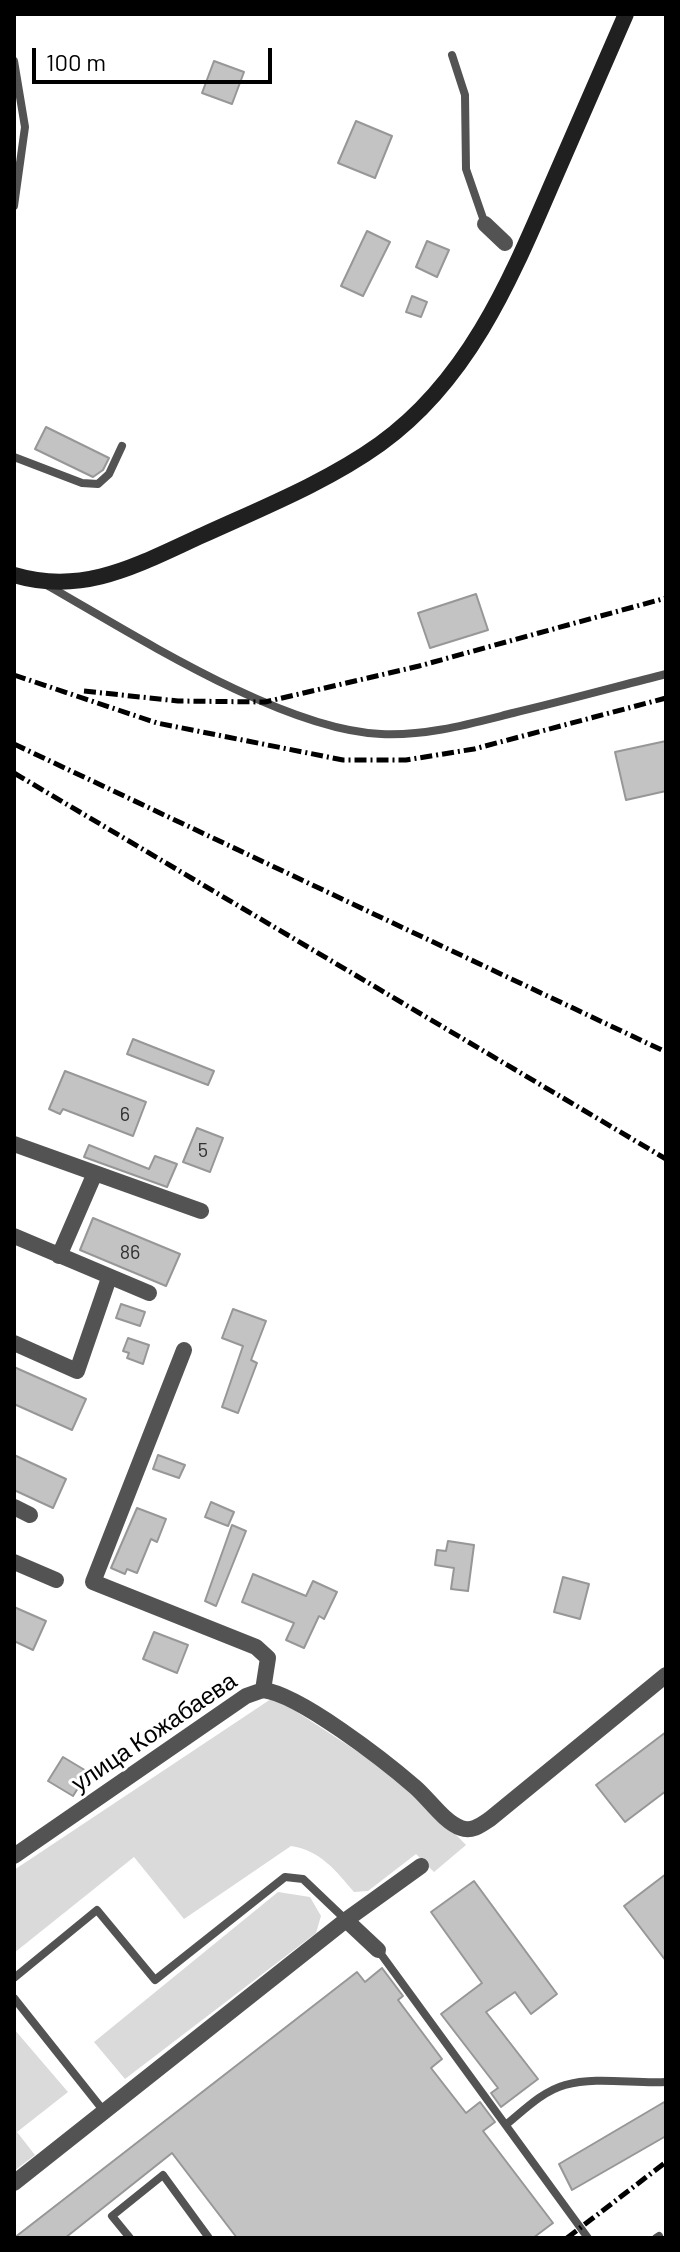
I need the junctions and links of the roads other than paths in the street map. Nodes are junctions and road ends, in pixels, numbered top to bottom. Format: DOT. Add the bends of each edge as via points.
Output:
graph roads {
  1 [pos="626,14"];
  2 [pos="452,55"];
  3 [pos="14,61"];
  4 [pos="14,206"];
  5 [pos="485,224"];
  6 [pos="505,243"];
  7 [pos="518,262"];
  8 [pos="122,446"];
  9 [pos="14,457"];
  10 [pos="14,575"];
  11 [pos="44,584"];
  12 [pos="666,674"];
  13 [pos="14,1144"];
  14 [pos="95,1173"];
  15 [pos="201,1211"];
  16 [pos="14,1236"];
  17 [pos="59,1256"];
  18 [pos="109,1278"];
  19 [pos="149,1293"];
  20 [pos="14,1343"];
  21 [pos="184,1350"];
  22 [pos="14,1507"];
  23 [pos="30,1515"];
  24 [pos="14,1562"];
  25 [pos="56,1580"];
  26 [pos="666,1675"];
  27 [pos="263,1690"];
  28 [pos="14,1856"];
  29 [pos="421,1866"];
  30 [pos="346,1920"];
  31 [pos="378,1950"];
  32 [pos="14,1978"];
  33 [pos="14,1998"];
  34 [pos="666,2082"];
  35 [pos="103,2110"];
  36 [pos="507,2124"];
  37 [pos="14,2183"];
  38 [pos="130,2238"];
  39 [pos="209,2238"];
  40 [pos="588,2238"];
  1 -- 7 [label="main road"];
  2 -- 5 [label="lane" via="465,95 466,169"];
  3 -- 4 [label="lane" via="25,127"];
  5 -- 6 [label="street"];
  6 -- 7 [label="lane"];
  7 -- 11 [label="main road" via="501,299 448,380 380,444 308,486 126,570"];
  8 -- 9 [label="lane" via="98,484"];
  10 -- 11 [label="main road"];
  11 -- 12 [label="lane" via="265,702 332,725 380,734 435,732"];
  13 -- 14 [label="street"];
  14 -- 15 [label="street"];
  14 -- 17 [label="street"];
  16 -- 17 [label="street"];
  17 -- 18 [label="street"];
  18 -- 19 [label="street"];
  18 -- 20 [label="street" via="77,1371"];
  21 -- 27 [label="street" via="93,1582 263,1651 268,1658"];
  22 -- 23 [label="street"];
  24 -- 25 [label="street"];
  26 -- 27 [label="street, улица Кожабаева" via="490,1819 466,1830 342,1732 288,1698"];
  27 -- 28 [label="street, улица Кожабаева" via="246,1696"];
  29 -- 30 [label="street"];
  30 -- 31 [label="street"];
  30 -- 32 [label="lane" via="303,1879 285,1877 155,1980 97,1910"];
  30 -- 35 [label="street"];
  31 -- 36 [label="lane"];
  33 -- 35 [label="lane"];
  34 -- 36 [label="lane" via="564,2085"];
  35 -- 37 [label="street"];
  36 -- 40 [label="lane"];
  38 -- 39 [label="lane" via="112,2216 163,2175"];
}
